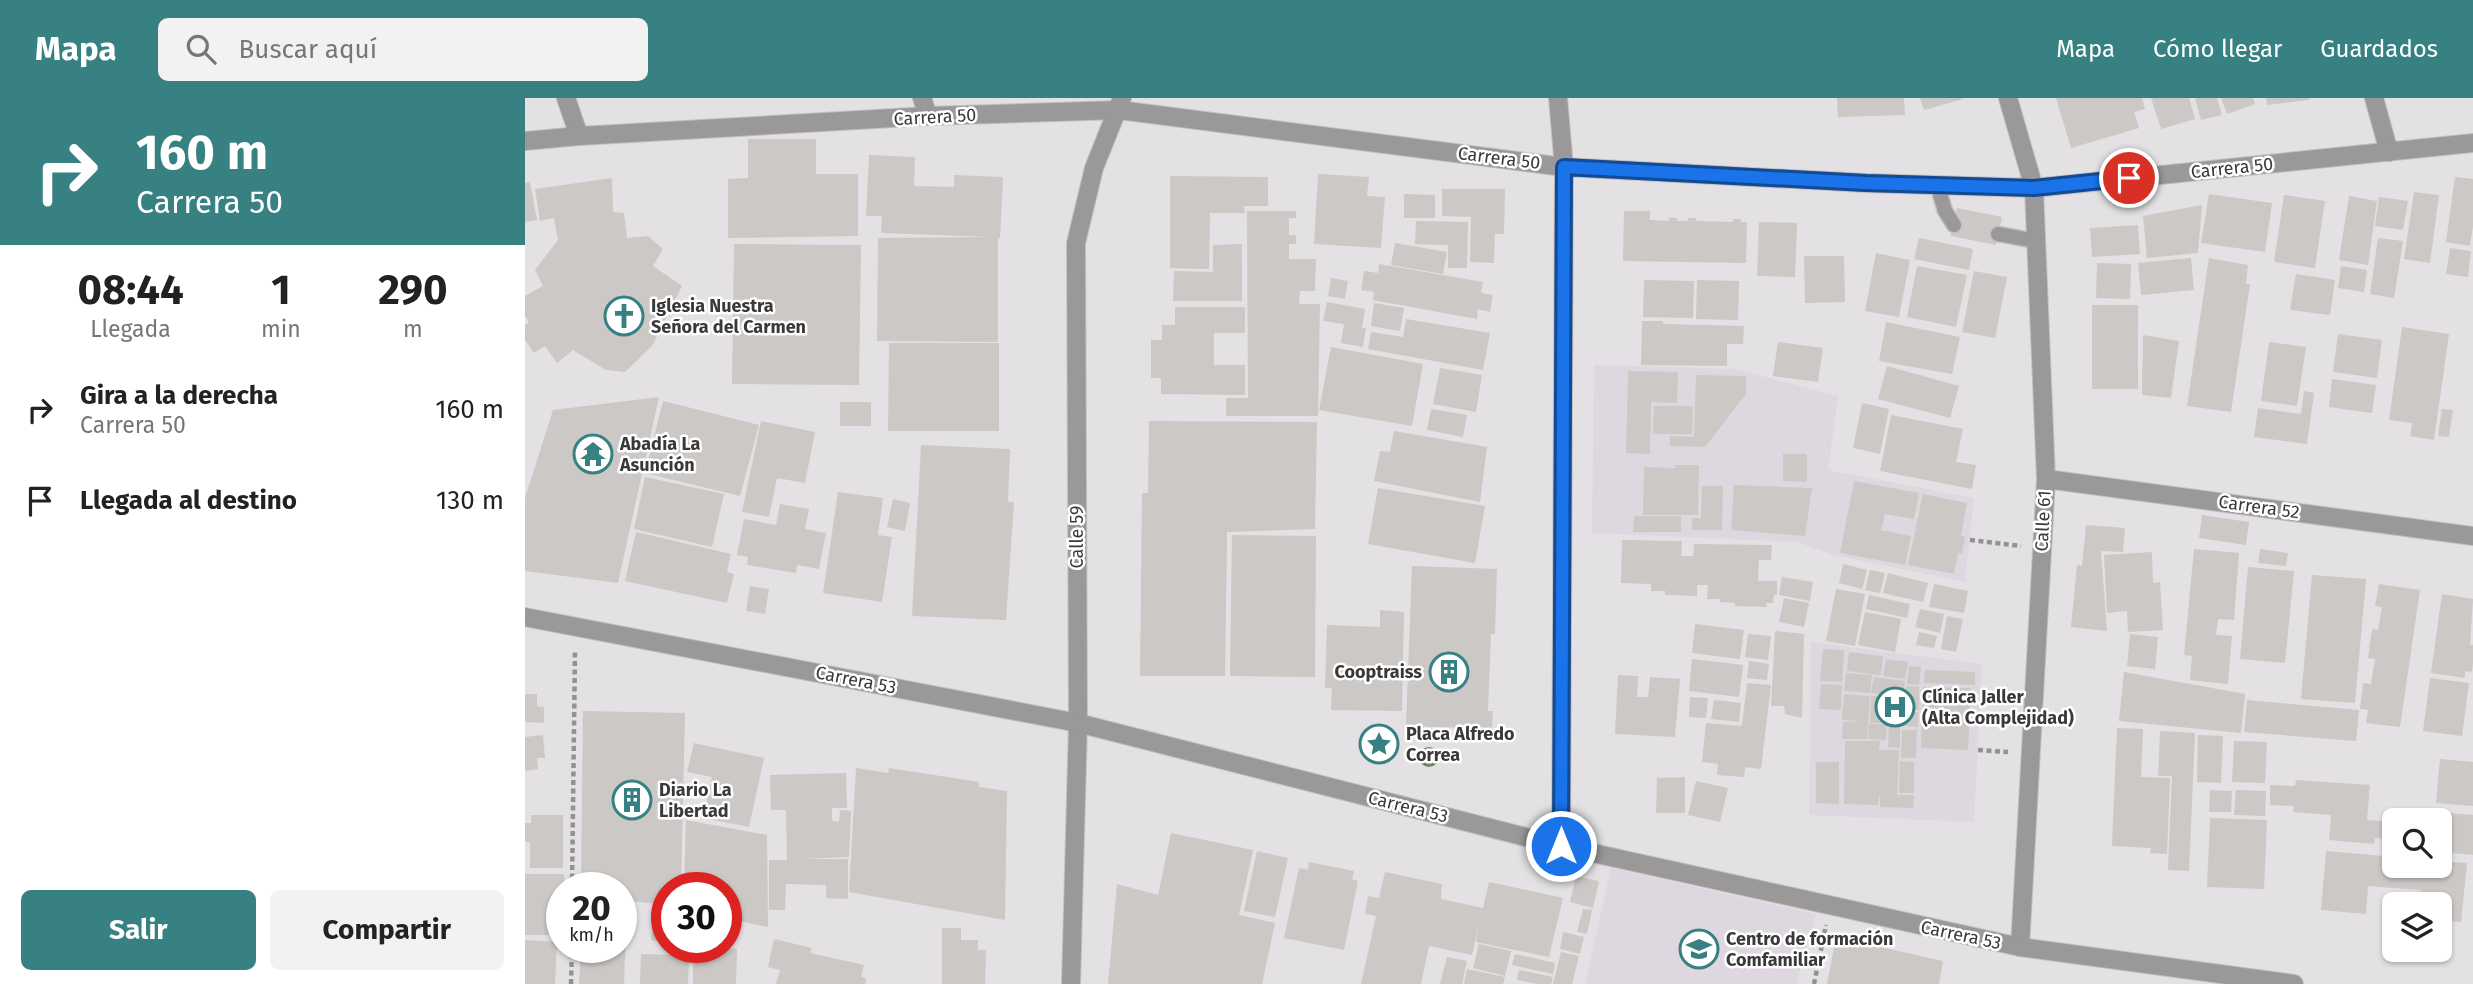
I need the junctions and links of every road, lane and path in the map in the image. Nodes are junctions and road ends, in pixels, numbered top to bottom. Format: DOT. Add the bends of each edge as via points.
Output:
graph roads {
  1 [pos="566,98"];
  2 [pos="922,98"];
  3 [pos="1558,98"];
  4 [pos="2008,98"];
  5 [pos="2374,98"];
  6 [pos="1121,104"];
  7 [pos="928,116"];
  8 [pos="579,136"];
  9 [pos="525,141"];
  10 [pos="2473,144"];
  11 [pos="2389,152"];
  12 [pos="1564,167"];
  13 [pos="1937,184"];
  14 [pos="2034,188"];
  15 [pos="1954,225"];
  16 [pos="1998,234"];
  17 [pos="2036,241"];
  18 [pos="2046,479"];
  19 [pos="2473,536"];
  20 [pos="1969,540"];
  21 [pos="2042,549"];
  22 [pos="525,617"];
  23 [pos="576,625"];
  24 [pos="1078,723"];
  25 [pos="1978,750"];
  26 [pos="2030,754"];
  27 [pos="1561,846"];
  28 [pos="572,872"];
  29 [pos="1830,907"];
  30 [pos="2020,947"];
  31 [pos="572,963"];
  32 [pos="571,984"];
  33 [pos="1071,984"];
  34 [pos="1814,984"];
  35 [pos="2294,984"];
  1 -- 8 [label="street"];
  2 -- 7 [label="street"];
  3 -- 12 [label="street"];
  4 -- 14 [label="street, Calle 61"];
  5 -- 11 [label="street"];
  6 -- 7 [label="street, Carrera 50"];
  6 -- 12 [label="street, Carrera 50"];
  6 -- 24 [label="street, Calle 59" via="1094,168 1076,243"];
  7 -- 8 [label="street, Carrera 50"];
  8 -- 9 [label="street, Carrera 50"];
  10 -- 11 [label="street, Carrera 50"];
  11 -- 14 [label="street, Carrera 50"];
  12 -- 13 [label="street, Carrera 50"];
  12 -- 27 [label="street"];
  13 -- 14 [label="street, Carrera 50"];
  13 -- 15 [label="lane"];
  14 -- 17 [label="street, Calle 61"];
  16 -- 17 [label="lane"];
  17 -- 18 [label="street, Calle 61"];
  18 -- 19 [label="street, Carrera 52"];
  18 -- 21 [label="street, Calle 61"];
  20 -- 21 [label="path"];
  21 -- 26 [label="street, Calle 61"];
  22 -- 23 [label="street, Carrera 53"];
  23 -- 24 [label="street, Carrera 53"];
  23 -- 28 [label="path"];
  24 -- 27 [label="street, Carrera 53"];
  24 -- 33 [label="street, Calle 59"];
  25 -- 26 [label="path"];
  26 -- 30 [label="street, Calle 61"];
  27 -- 29 [label="street, Carrera 53"];
  29 -- 30 [label="street, Carrera 53"];
  29 -- 34 [label="path"];
  30 -- 35 [label="street, Carrera 53"];
  31 -- 32 [label="path"];
}
